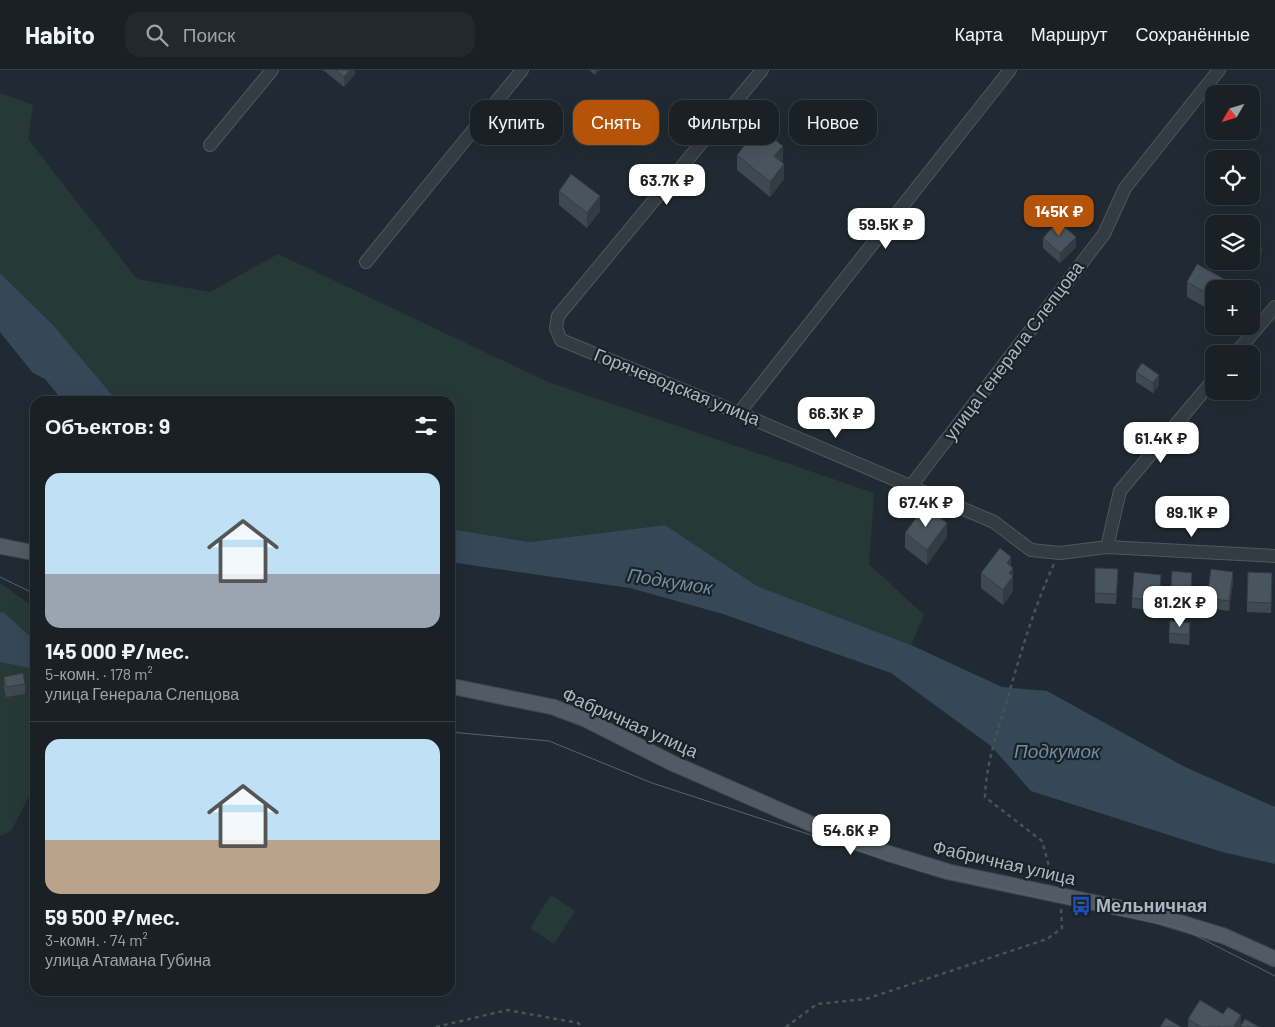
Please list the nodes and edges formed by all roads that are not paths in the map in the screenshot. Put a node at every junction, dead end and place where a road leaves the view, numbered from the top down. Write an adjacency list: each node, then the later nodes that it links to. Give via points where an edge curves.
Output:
1 (272, 70): 6 (street)
2 (522, 70): 7 (street)
3 (762, 70): 11 (street, Горячеводская улица, via 558,316 556,328 561,340)
4 (1010, 70): 11 (street)
5 (1219, 70): 12 (street, улица Генерала Слепцова, via 1124,188 1104,234)
6 (210, 145)
7 (366, 262)
8 (1275, 307): 9 (street)
9 (1243, 345)
10 (1205, 390): 14 (street, via 1120,491)
11 (739, 412): 12 (street, Горячеводская улица)
12 (911, 486): 14 (street, Горячеводская улица, via 994,522 1031,550 1060,552)
13 (0, 546): 15 (main road)
14 (1107, 548): 16 (street, Горячеводская улица)
15 (30, 552)
16 (1275, 556)
17 (455, 687): 18 (main road, Фабричная улица, via 553,707 585,719 672,763 841,837 887,853 949,872 1158,916 1224,936)
18 (1275, 959)

